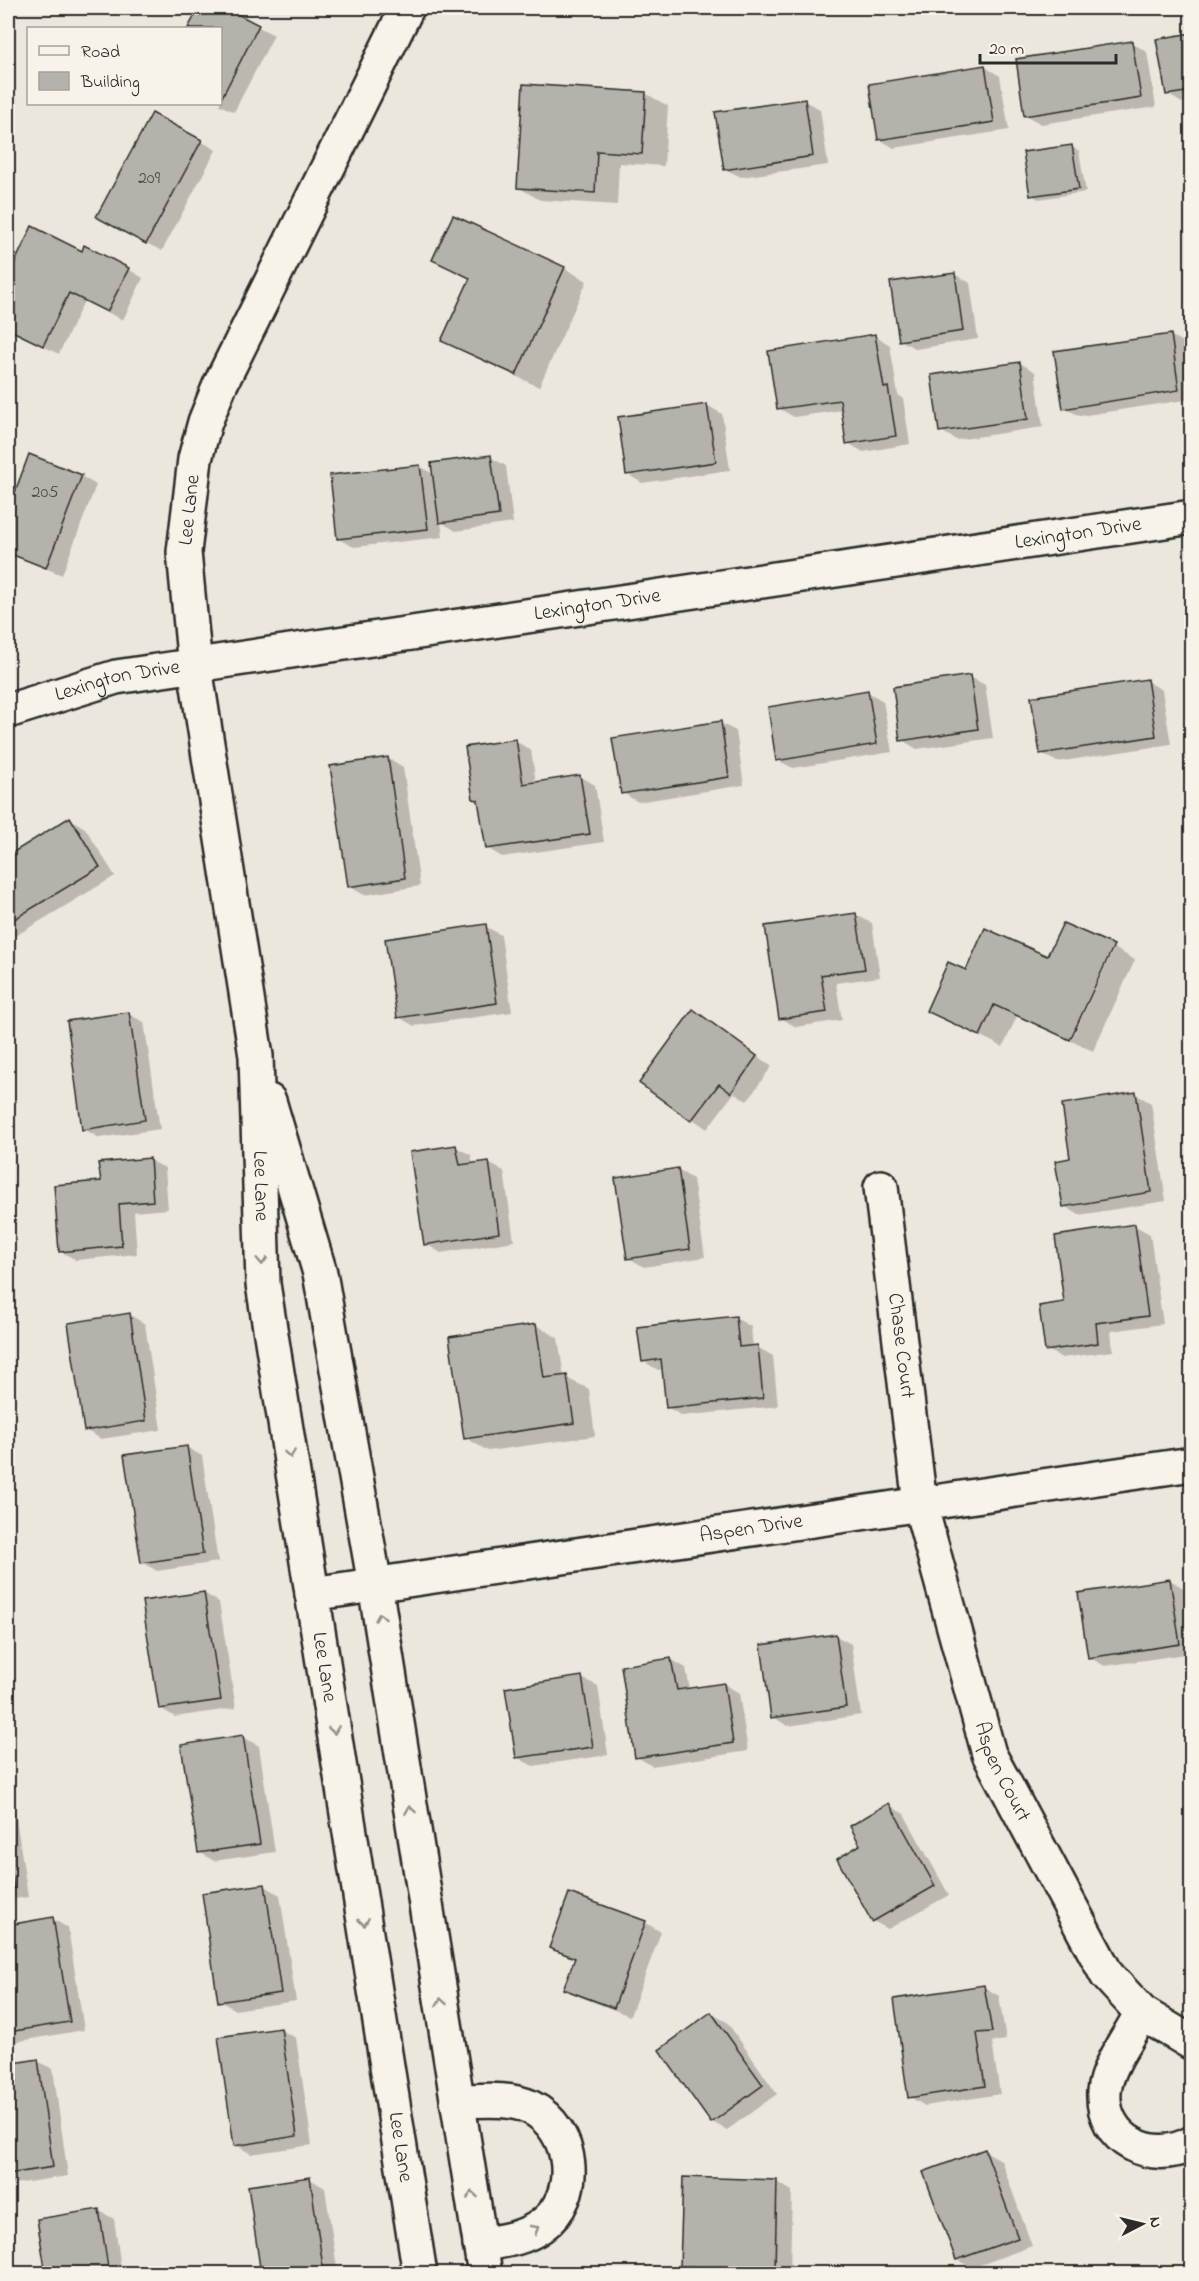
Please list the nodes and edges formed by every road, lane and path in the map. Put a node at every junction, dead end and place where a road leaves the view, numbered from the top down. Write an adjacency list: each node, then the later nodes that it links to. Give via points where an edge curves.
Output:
1 (407, 8): 3 (street, Lee Lane, via 219,385 205,422 195,459 184,552)
2 (1191, 517): 3 (street, Lexington Drive)
3 (195, 667): 4 (street, Lexington Drive, via 116,678); 5 (street, Lee Lane)
4 (8, 711)
5 (256, 1056): 9 (street, Lee Lane, via 320,1273); 10 (street, Lee Lane, one-way to 10, via 263,1284)
6 (881, 1187): 8 (street, Chase Court)
7 (1191, 1464): 8 (street, Aspen Drive)
8 (920, 1504): 9 (street, Aspen Drive); 11 (street, Aspen Court, via 989,1754 1107,1975)
9 (375, 1585): 10 (street, Aspen Drive); 13 (street, Lee Lane, one-way to 9)
10 (312, 1594): 16 (street, Lee Lane, one-way to 16)
11 (1143, 2013): 12 (street, Aspen Court); 14 (street, via 1108,2074 1104,2093 1107,2112 1128,2142 1145,2151 1164,2153)
12 (1191, 2043)
13 (457, 2101): 15 (street, Lee Lane, one-way to 13); 15 (street, Lee Lane, one-way to 13, via 542,2226 558,2209 567,2187 569,2164 562,2141 549,2121 530,2107 508,2101)
14 (1191, 2142)
15 (482, 2259)
16 (420, 2274)

